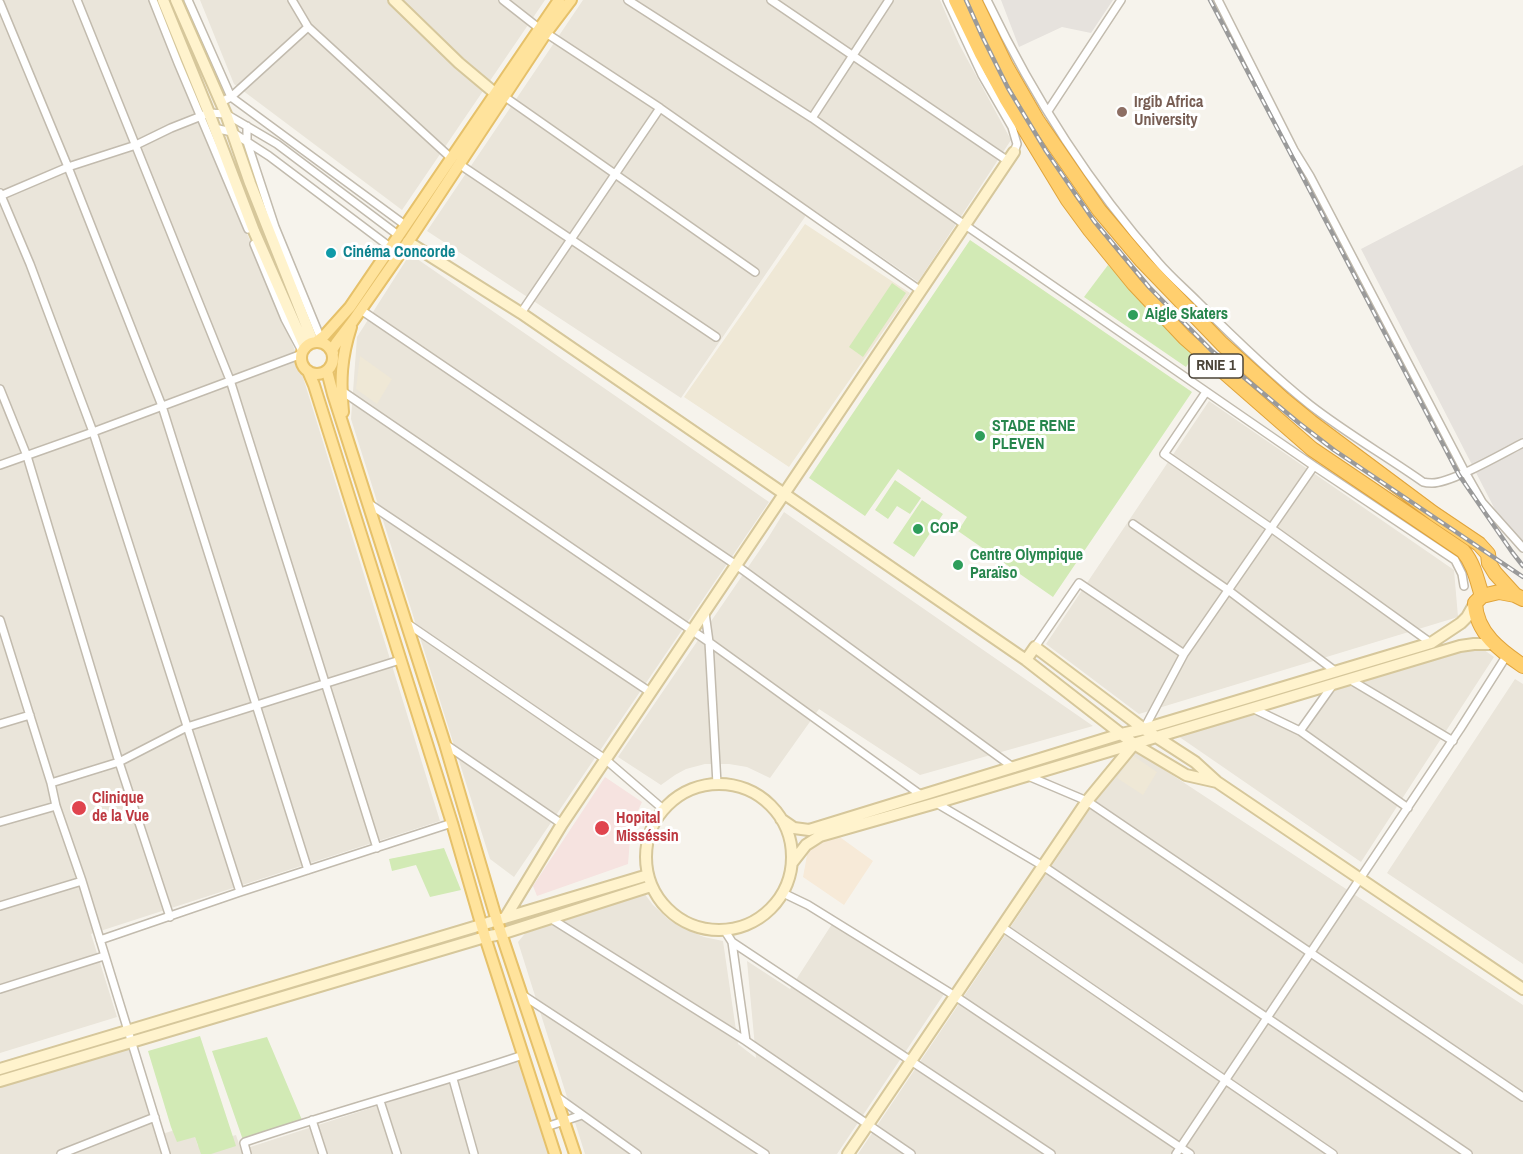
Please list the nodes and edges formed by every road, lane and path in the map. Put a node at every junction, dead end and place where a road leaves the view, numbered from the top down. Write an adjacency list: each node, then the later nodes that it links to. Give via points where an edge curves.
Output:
1 (77, 0): 35 (street)
2 (153, 0): 29 (street)
3 (162, 0): 29 (street)
4 (176, 0): 25 (street)
5 (189, 0): 25 (street)
6 (292, 0): 21 (street)
7 (394, 0): 24 (street, via 459,63)
8 (503, 0): 22 (street)
9 (559, 0): 22 (main road)
10 (571, 0): 22 (main road)
11 (628, 0): 30 (street)
12 (771, 0): 23 (street)
13 (889, 0): 23 (street)
14 (946, 0): 36 (street, via 1012,127 1017,144)
15 (956, 0): 79 (highway, RNIE 1, via 1006,98 1057,181 1134,284 1185,338 1312,449 1463,551 1474,568)
16 (974, 0): 78 (highway, RNIE 1, via 1037,120 1099,210 1142,261 1222,344 1284,400 1479,544 1488,554 1495,573)
17 (987, 0): 27 (street)
18 (1121, 0): 27 (street)
19 (1218, 0): 69 (street)
20 (0, 3): 39 (street)
21 (308, 27): 25 (street); 37 (street)
22 (543, 31): 24 (main road); 26 (street)
23 (853, 56): 30 (street); 38 (street)
24 (500, 96): 37 (main road); 40 (street)
25 (226, 99): 28 (street); 42 (street)
26 (660, 108): 40 (street); 49 (street)
27 (1048, 111): 69 (street, via 1160,265 1232,337 1310,405 1423,482 1442,482)
28 (226, 114): 29 (street); 31 (street); 33 (street)
29 (205, 115): 32 (street); 35 (street); 54 (street, via 285,319)
30 (812, 118): 43 (street)
31 (247, 126): 34 (street); 44 (street)
32 (214, 128): 33 (street); 54 (street, via 254,231)
33 (232, 132): 34 (street); 54 (street)
34 (247, 142): 47 (street); 54 (street)
35 (136, 145): 39 (street); 58 (street)
36 (1014, 152): 38 (street)
37 (455, 161): 42 (main road); 45 (street); 46 (main road)
38 (1008, 161): 43 (street)
39 (68, 167): 41 (street); 62 (street)
40 (615, 174): 45 (street); 48 (street)
41 (0, 194): 63 (street)
42 (405, 225): 44 (main road)
43 (964, 225): 49 (street); 61 (street)
44 (398, 235): 47 (main road)
45 (571, 239): 51 (street); 53 (street)
46 (408, 242): 50 (main road); 51 (street)
47 (390, 247): 54 (main road, via 350,307)
48 (755, 272)
49 (921, 291): 70 (street)
50 (361, 310): 52 (main road); 75 (street)
51 (521, 313): 70 (street)
52 (353, 321): 55 (main road, via 336,342); 60 (main road, via 343,357)
53 (716, 337)
54 (310, 346): 55 (main road, via 326,344); 56 (main road, via 302,363); 58 (street)
55 (333, 353): 57 (main road)
56 (308, 371): 57 (main road); 91 (main road)
57 (327, 371): 64 (main road)
58 (230, 380): 62 (street); 96 (street)
59 (0, 389): 66 (street)
60 (342, 391): 64 (main road); 83 (street)
61 (1206, 392): 68 (street); 73 (street, via 1164,454)
62 (162, 406): 63 (street); 99 (street)
63 (93, 432): 66 (street); 103 (street)
64 (348, 442): 71 (main road)
65 (1523, 443): 69 (street)
66 (27, 456): 67 (street); 112 (street)
67 (0, 465)
68 (1314, 466): 73 (street); 76 (street, via 1455,560)
69 (1465, 472): 74 (street, via 1482,502)
70 (784, 494): 75 (street); 92 (street)
71 (367, 502): 82 (main road); 98 (street)
72 (1133, 524): 77 (street)
73 (1271, 528): 77 (street); 85 (street)
74 (1523, 548)
75 (736, 565): 80 (street); 113 (street)
76 (1464, 586)
77 (1228, 590): 89 (street); 94 (street)
78 (1519, 597): 79 (highway, RNIE 1, via 1499,592)
79 (1479, 600): 85 (street, via 1461,623); 87 (highway, RNIE 1, via 1479,624)
80 (705, 611): 83 (street); 84 (street)
81 (0, 620): 86 (street)
82 (405, 622): 109 (main road); 111 (street)
83 (692, 631): 84 (street); 98 (street)
84 (709, 642): 117 (street); 118 (street)
85 (1431, 643): 94 (street)
86 (4, 644): 101 (street)
87 (1495, 644): 90 (highway, RNIE 1); 95 (street, via 1461,646)
88 (1035, 647): 89 (street, via 1079,583); 92 (street); 104 (street)
89 (1184, 654): 104 (street)
90 (1507, 655): 93 (highway, RNIE 1); 108 (street)
91 (400, 660): 96 (street); 126 (main road)
92 (1026, 660): 106 (street)
93 (1523, 666)
94 (1335, 671): 104 (street)
95 (1349, 679): 97 (street); 108 (street)
96 (325, 684): 99 (street); 128 (street)
97 (1334, 684): 100 (street); 105 (street)
98 (650, 692): 111 (street)
99 (256, 705): 103 (street); 131 (street)
100 (1252, 708): 105 (street); 107 (street)
101 (30, 715): 102 (street); 116 (street)
102 (0, 724)
103 (187, 727): 112 (street); 135 (street)
104 (1144, 729): 106 (street); 107 (street)
105 (1300, 730): 122 (street)
106 (1121, 734): 110 (street); 113 (street)
107 (1156, 737): 110 (street); 115 (street, via 1195,762)
108 (1453, 741): 122 (street)
109 (445, 744): 127 (street); 140 (main road)
110 (1134, 744): 114 (street); 115 (street, via 1186,775); 119 (street)
111 (605, 759): 123 (street); 127 (street)
112 (119, 762): 116 (street); 138 (street)
113 (1014, 768): 118 (street)
114 (1027, 775): 119 (street); 120 (street)
115 (1217, 782): 133 (street)
116 (51, 783): 121 (street)
117 (717, 784): 123 (street, via 687,791); 124 (street, via 752,792)
118 (921, 795): 124 (street, via 809,830 794,828)
119 (1087, 801): 130 (street); 148 (street)
120 (936, 803): 129 (street, via 820,836 806,845); 130 (street)
121 (56, 806): 125 (street); 134 (street)
122 (1408, 808): 133 (street)
123 (663, 809): 132 (street, via 647,841 645,855)
124 (781, 819): 129 (street, via 790,842)
125 (0, 822)
126 (452, 823): 128 (street); 141 (main road)
127 (562, 824): 140 (street)
128 (377, 848): 131 (street)
129 (792, 863): 136 (street)
130 (1043, 866): 142 (street); 154 (street)
131 (308, 870): 135 (street)
132 (650, 880): 139 (street); 140 (street); 143 (street, via 664,906 682,921 703,929)
133 (1360, 880): 148 (street); 151 (street)
134 (82, 881): 137 (street); 146 (street)
135 (240, 892): 138 (street)
136 (783, 893): 143 (street, via 759,919); 153 (street)
137 (0, 906)
138 (170, 917): 146 (street)
139 (550, 918): 144 (street); 156 (street)
140 (501, 920): 141 (street); 144 (main road)
141 (481, 925): 145 (main road); 155 (street)
142 (1002, 927): 153 (street); 162 (street)
143 (725, 931): 147 (street)
144 (501, 934): 145 (street); 152 (main road)
145 (484, 937): 157 (street); 158 (main road)
146 (100, 940): 149 (street)
147 (732, 942): 156 (street); 159 (street)
148 (1311, 953): 154 (street); 165 (street)
149 (104, 956): 150 (street); 155 (street)
150 (0, 989)
151 (1523, 989)
152 (520, 993): 164 (main road); 183 (street)
153 (955, 996): 159 (street); 173 (street)
154 (1267, 1018): 162 (street); 189 (street)
155 (128, 1030): 157 (street); 160 (street)
156 (746, 1041): 171 (street)
157 (132, 1042): 163 (street); 168 (street)
158 (523, 1055): 161 (street); 172 (main road)
159 (911, 1060): 171 (street); 186 (street)
160 (0, 1069)
161 (453, 1079): 166 (street); 179 (street)
162 (1226, 1080): 173 (street); 188 (street)
163 (0, 1081)
164 (556, 1096): 167 (street); 170 (main road)
165 (1523, 1097)
166 (380, 1101): 169 (street); 178 (street)
167 (582, 1115): 170 (street); 182 (street)
168 (155, 1117): 174 (street); 175 (street)
169 (312, 1120): 176 (street, via 244,1143); 177 (street)
170 (564, 1121): 172 (street); 181 (main road)
171 (868, 1125): 184 (street); 185 (street)
172 (546, 1127): 180 (main road)
173 (1178, 1151): 187 (street)
174 (61, 1154)
175 (166, 1154)
176 (248, 1154)
177 (323, 1154)
178 (397, 1154)
179 (474, 1154)
180 (555, 1154)
181 (574, 1154)
182 (637, 1154)
183 (765, 1154)
184 (848, 1154)
185 (911, 1154)
186 (1052, 1154)
187 (1190, 1154)
188 (1333, 1154)
189 (1468, 1154)

